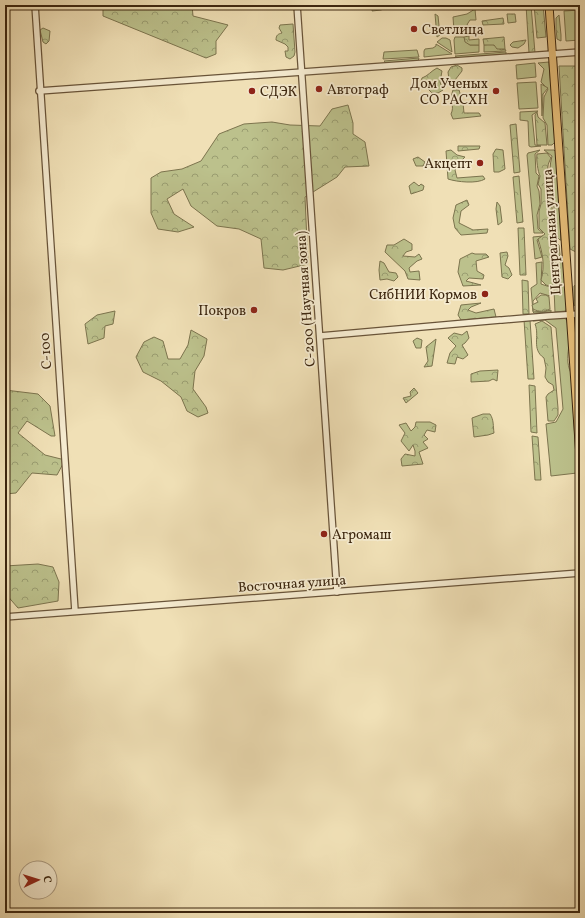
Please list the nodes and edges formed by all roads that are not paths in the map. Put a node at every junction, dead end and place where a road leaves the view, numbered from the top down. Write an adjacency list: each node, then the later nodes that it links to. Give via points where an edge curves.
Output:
1 (35, 5): 7 (street, С-100)
2 (297, 5): 6 (street, С-200 (Научная зона))
3 (549, 5): 5 (main road, Центральная улица)
4 (580, 52): 5 (street)
5 (552, 54): 6 (street); 9 (main road, Центральная улица)
6 (301, 72): 7 (street); 10 (street, С-200 (Научная зона))
7 (40, 90): 14 (street, С-100)
8 (580, 314): 9 (street)
9 (570, 315): 10 (street); 11 (main road, Центральная улица)
10 (320, 336): 13 (street, С-200 (Научная зона))
11 (580, 457)
12 (580, 573): 13 (street, Восточная улица)
13 (337, 592): 14 (street, Восточная улица)
14 (75, 611): 15 (street, Восточная улица)
15 (5, 617)

